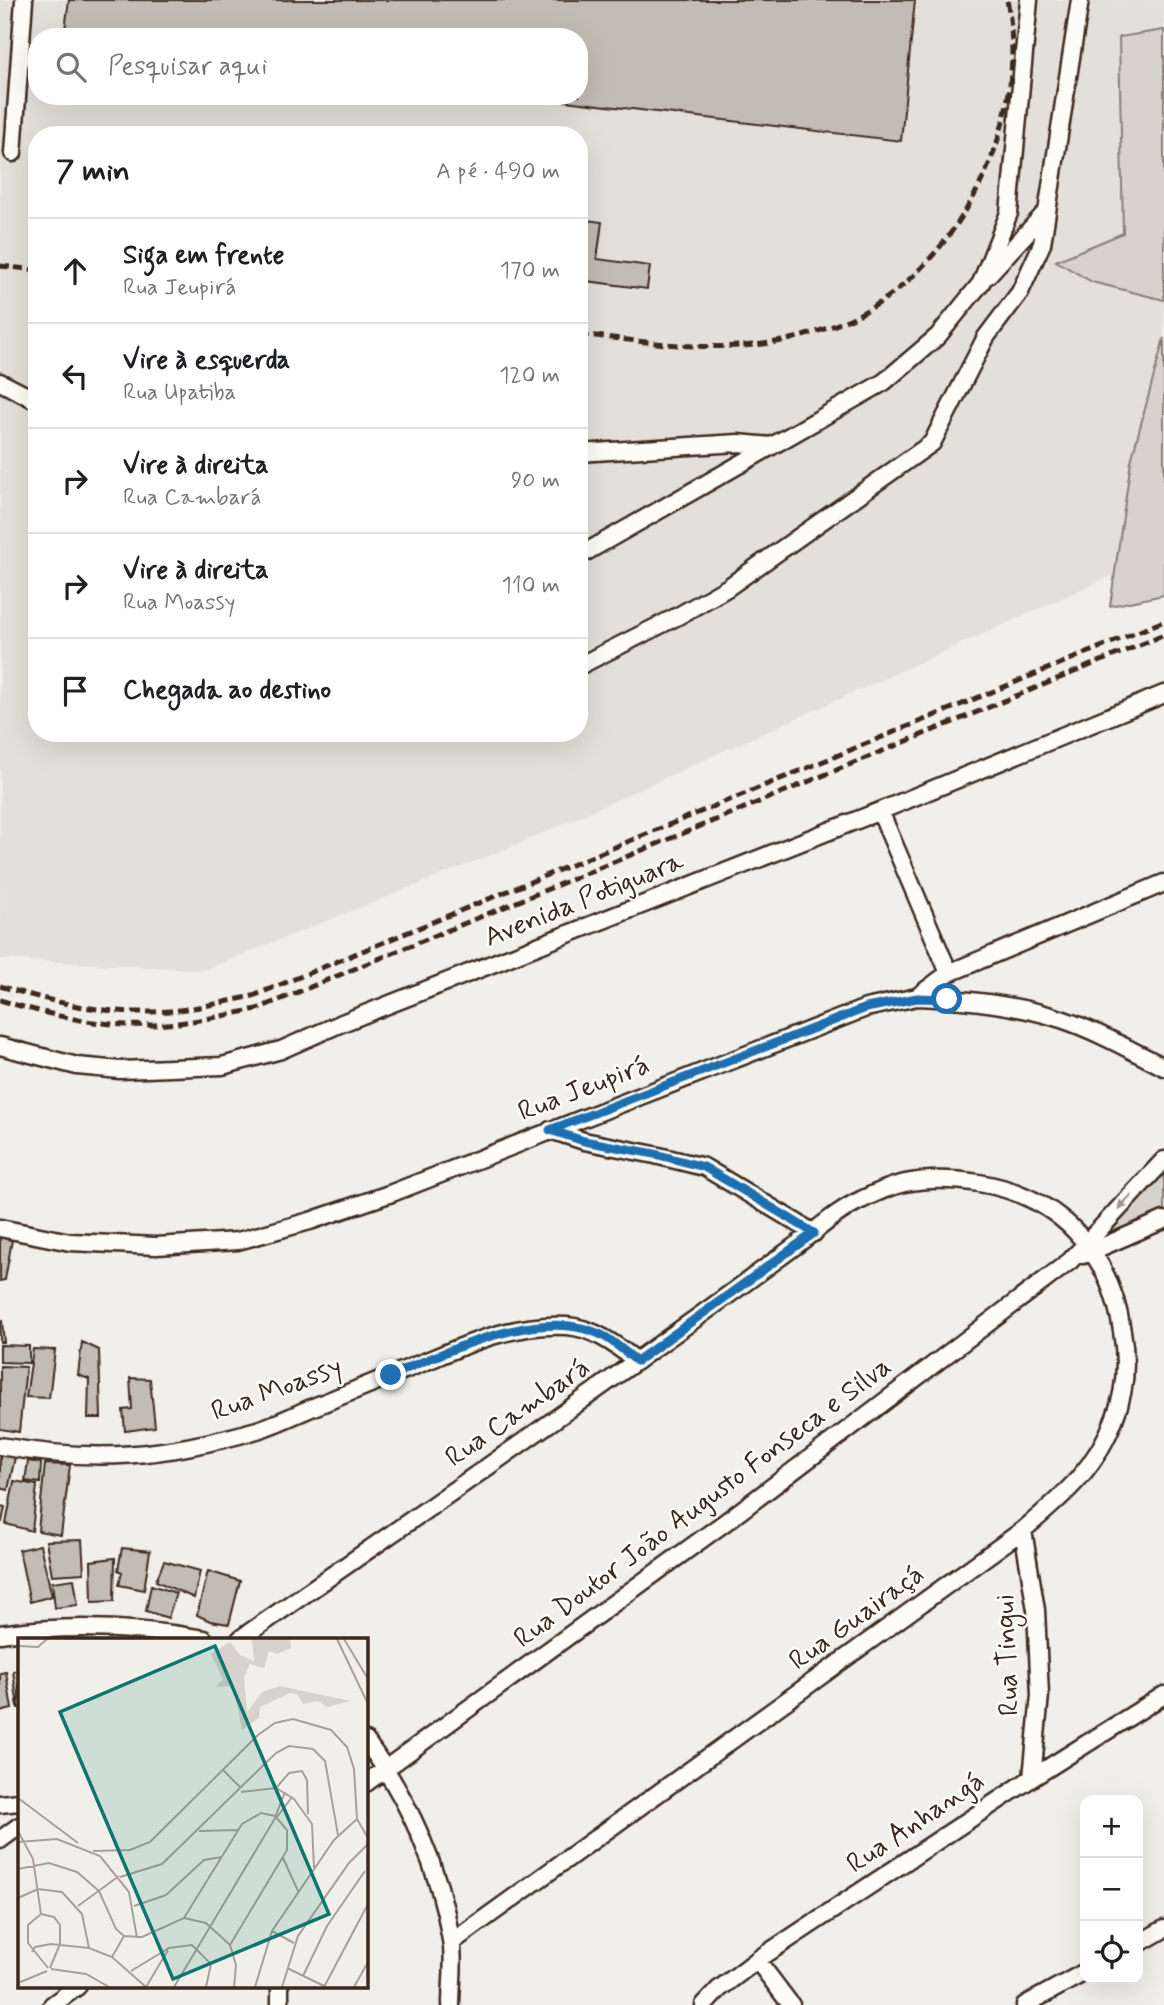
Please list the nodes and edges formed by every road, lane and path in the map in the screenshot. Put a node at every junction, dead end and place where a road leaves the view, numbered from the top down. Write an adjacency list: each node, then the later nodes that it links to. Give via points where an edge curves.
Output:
1 (24, 0): 4 (street)
2 (1029, 0): 6 (street, via 1009,213)
3 (1080, 0): 5 (street)
4 (13, 153)
5 (1046, 212): 6 (street); 12 (street, via 1042,244 1020,292 986,337 932,443 727,588)
6 (981, 284): 9 (street, via 938,336 884,382)
7 (0, 382): 8 (street)
8 (28, 396)
9 (772, 446): 10 (street, via 738,443); 11 (street)
10 (588, 452)
11 (588, 551)
12 (588, 661)
13 (1164, 694): 14 (street, Avenida Potiguara)
14 (880, 811): 16 (street); 18 (street, Avenida Potiguara, via 246,1060 222,1066 120,1070)
15 (1164, 883): 16 (street, Rua Jeupirá)
16 (948, 973): 17 (street, Rua Jeupirá)
17 (917, 998): 19 (street, via 1027,1009 1102,1035); 20 (street, Rua Jeupirá, via 866,1008)
18 (3, 1049)
19 (1164, 1067)
20 (550, 1130): 23 (street, Rua Jeupirá, via 392,1192 238,1241 156,1246 70,1242); 24 (street, via 704,1167)
21 (1164, 1160): 25 (street, Rua Doutor João Augusto Fonseca e Silva, one-way to 25)
22 (1164, 1220): 25 (street, Rua Doutor João Augusto Fonseca e Silva)
23 (0, 1228)
24 (814, 1233): 25 (street, Rua Cambará, via 858,1201 892,1187 950,1179 1025,1196 1055,1215); 26 (street, Rua Cambará)
25 (1089, 1247): 28 (street, Rua Guairaçá, via 1111,1287 1120,1318 1125,1366 1120,1402 1109,1432 1082,1476); 34 (street, Rua Doutor João Augusto Fonseca e Silva, via 720,1526)
26 (637, 1361): 27 (street, Rua Moassy, via 605,1337 569,1326 518,1328 260,1429 180,1450 97,1457); 31 (street, Rua Cambará)
27 (0, 1446)
28 (1023, 1531): 35 (street, Rua Tingui, via 1036,1610 1040,1695); 43 (street, Rua Guairaçá)
29 (0, 1634): 30 (street, via 85,1626)
30 (198, 1638)
31 (241, 1638)
32 (1164, 1695): 35 (street, Rua Anhangá)
33 (368, 1744): 34 (street)
34 (386, 1769): 36 (street, Rua Doutor João Augusto Fonseca e Silva); 43 (street, via 435,1871)
35 (1032, 1778): 44 (street, Rua Anhangá)
36 (368, 1782)
37 (18, 1802): 38 (street)
38 (0, 1804)
39 (18, 1827): 40 (street)
40 (0, 1840)
41 (1164, 1929): 42 (street)
42 (1143, 1941)
43 (452, 1942): 48 (street)
44 (757, 1960): 49 (street, Rua Anhangá); 50 (street)
45 (1080, 1975): 51 (street)
46 (75, 1988): 47 (street)
47 (52, 2005)
48 (451, 2005)
49 (704, 2005)
50 (791, 2005)
51 (1026, 2005)

